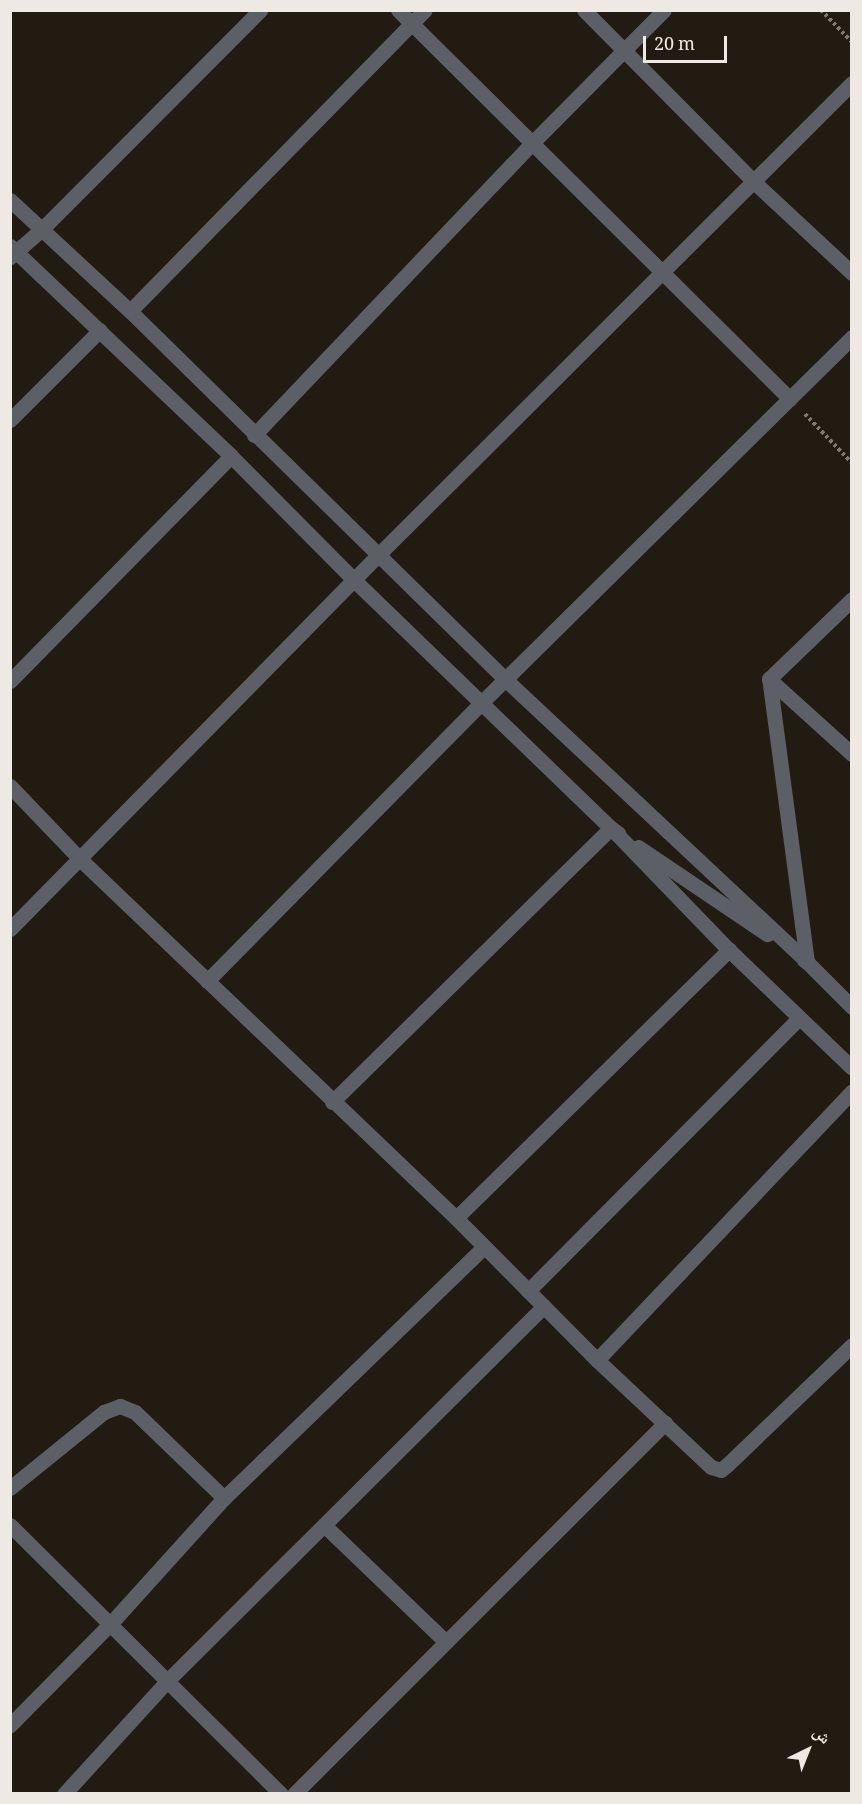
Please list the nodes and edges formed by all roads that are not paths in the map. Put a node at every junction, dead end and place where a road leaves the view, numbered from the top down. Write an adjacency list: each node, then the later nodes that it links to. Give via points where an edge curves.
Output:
1 (260, 10): 12 (street)
2 (398, 10): 6 (street)
3 (425, 10): 6 (street)
4 (584, 10): 7 (street)
5 (664, 10): 7 (street)
6 (412, 23): 9 (street); 16 (street)
7 (624, 50): 9 (street); 10 (street)
8 (852, 83): 10 (street)
9 (532, 143): 14 (street); 21 (street)
10 (754, 182): 14 (street); 15 (street)
11 (10, 200): 12 (street)
12 (42, 229): 13 (street); 16 (street)
13 (12, 251): 17 (street)
14 (663, 271): 19 (street); 23 (street)
15 (852, 273)
16 (130, 311): 21 (street)
17 (100, 330): 20 (street); 22 (street)
18 (852, 337): 19 (street)
19 (789, 399): 27 (street)
20 (10, 420)
21 (254, 435): 23 (street)
22 (231, 456): 24 (street); 28 (street)
23 (378, 555): 24 (street); 27 (street)
24 (355, 581): 29 (street); 33 (street)
25 (852, 599): 26 (street)
26 (769, 679): 30 (street); 36 (street)
27 (506, 680): 29 (street); 36 (street)
28 (10, 681)
29 (482, 702): 32 (street); 37 (street)
30 (852, 754)
31 (10, 786): 33 (street)
32 (611, 828): 35 (street); 36 (street); 42 (street)
33 (81, 860): 34 (street); 37 (street)
34 (10, 929)
35 (729, 950): 39 (street); 43 (street)
36 (807, 962): 38 (street)
37 (207, 981): 42 (street)
38 (852, 1007)
39 (799, 1018): 40 (street); 45 (street)
40 (852, 1068)
41 (852, 1090): 48 (street)
42 (332, 1102): 43 (street)
43 (456, 1218): 44 (street)
44 (484, 1247): 45 (street); 51 (street)
45 (528, 1292): 46 (street)
46 (544, 1306): 48 (street); 52 (street)
47 (852, 1345): 49 (street, via 721,1470 711,1467)
48 (597, 1360): 49 (street)
49 (665, 1423): 55 (street)
50 (10, 1488): 51 (street, via 104,1412 120,1406 135,1412)
51 (224, 1498): 54 (street)
52 (324, 1525): 55 (street); 56 (street)
53 (10, 1526): 54 (street)
54 (111, 1623): 56 (street); 57 (street)
55 (446, 1642): 60 (street)
56 (168, 1680): 58 (street); 59 (street)
57 (10, 1725)
58 (64, 1794)
59 (282, 1794)
60 (294, 1794)

